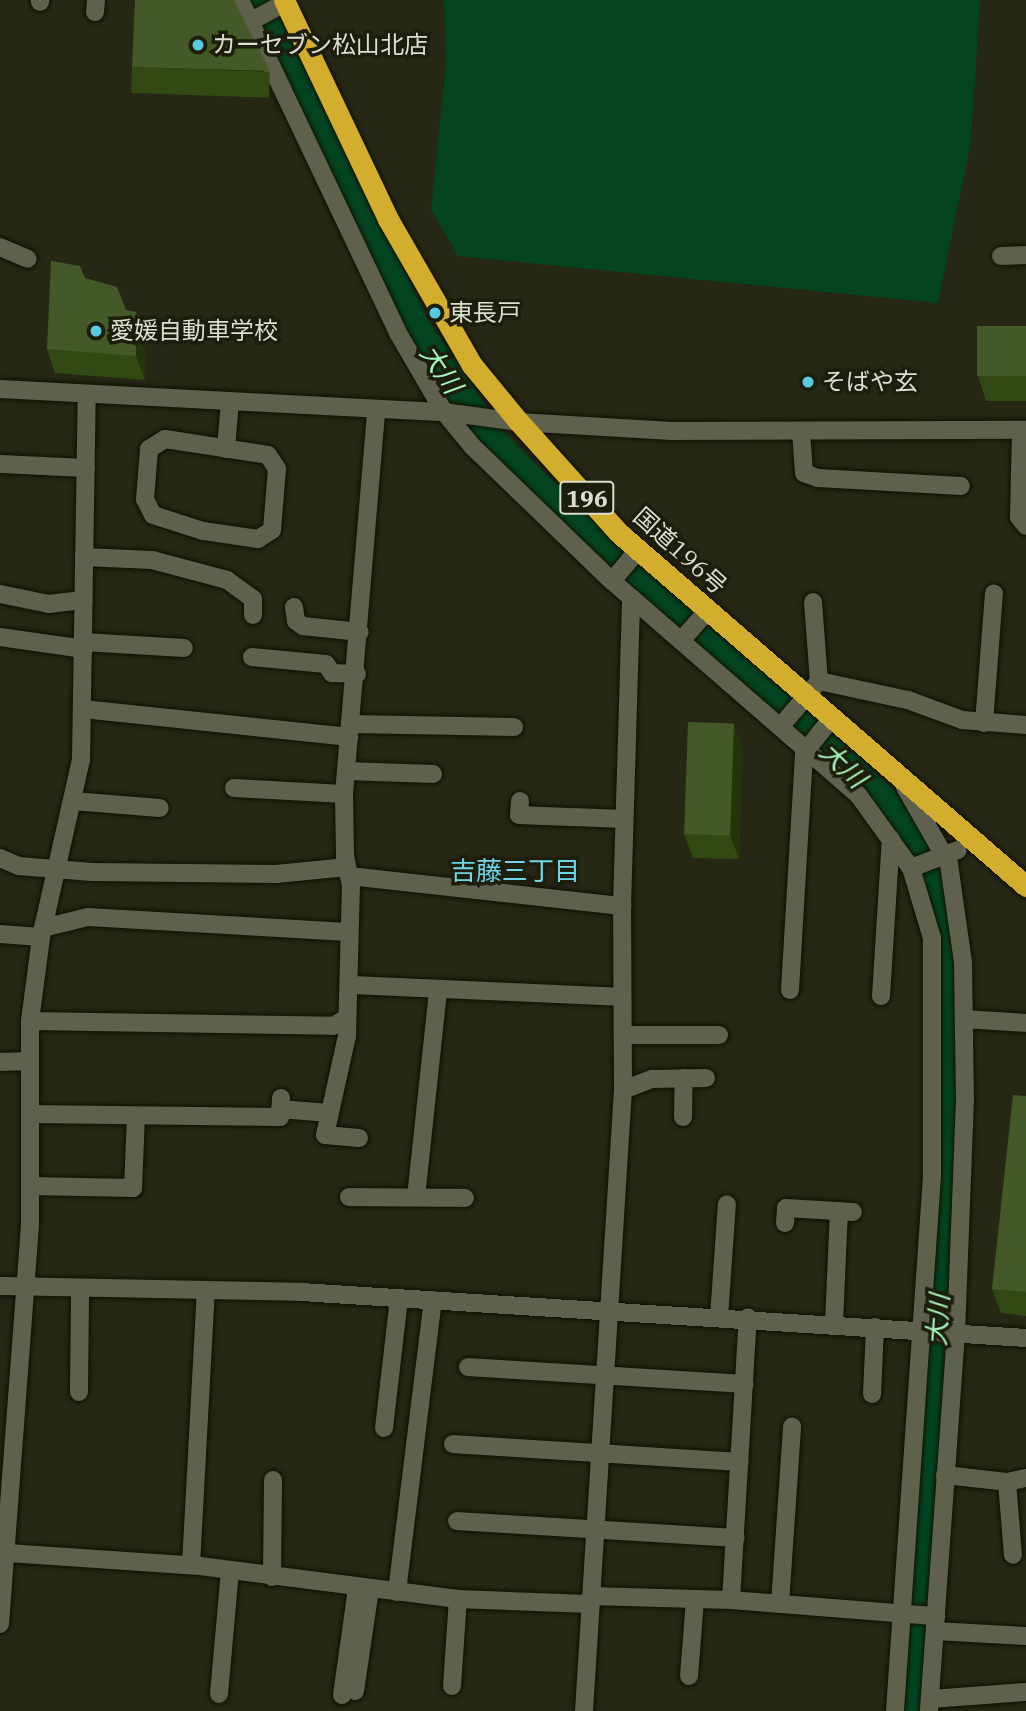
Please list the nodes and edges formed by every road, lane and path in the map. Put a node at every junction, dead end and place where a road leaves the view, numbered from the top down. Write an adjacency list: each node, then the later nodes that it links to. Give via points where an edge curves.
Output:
1 (240, 0): 3 (street)
2 (281, 4): 3 (street); 13 (highway, 国道196号 / 196, via 388,219 472,365)
3 (252, 20): 12 (street, via 398,333)
4 (0, 247): 7 (street)
5 (1026, 255): 6 (street)
6 (1001, 256)
7 (28, 259)
8 (0, 388): 9 (street)
9 (87, 395): 10 (street); 18 (street)
10 (230, 401): 11 (street); 16 (street)
11 (376, 411): 12 (street); 32 (street)
12 (444, 412): 13 (street); 23 (street, via 473,447)
13 (519, 422): 15 (street, via 672,431); 21 (highway, 国道196号 / 196)
14 (1023, 430): 15 (street); 20 (street, via 1019,516)
15 (801, 431): 19 (street, via 804,473 818,478)
16 (226, 449): 16 (street, via 156,441 149,449 146,507 153,515 203,531 266,537 272,530 274,460 268,455)
17 (0, 464): 18 (street)
18 (86, 468): 22 (street)
19 (961, 486)
20 (1026, 526)
21 (633, 556): 23 (street); 31 (highway, 国道196号 / 196)
22 (83, 557): 27 (street); 30 (street, via 152,560 227,580 253,599)
23 (613, 579): 26 (street)
24 (994, 593): 41 (street)
25 (0, 594): 27 (street, via 50,604)
26 (631, 597): 34 (street); 56 (street)
27 (84, 600): 35 (street)
28 (813, 602): 39 (street)
29 (295, 607): 32 (street, via 296,621 303,626)
30 (253, 615)
31 (702, 617): 34 (street); 39 (highway, 国道196号 / 196)
32 (360, 632): 38 (street)
33 (0, 637): 35 (street)
34 (683, 639): 42 (street)
35 (84, 645): 36 (street); 40 (street)
36 (184, 648)
37 (252, 657): 38 (street, via 326,664 332,673)
38 (357, 674): 46 (street)
39 (807, 695): 41 (street, via 908,700); 42 (street); 44 (highway, 国道196号 / 196)
40 (83, 709): 46 (street); 53 (street)
41 (984, 723): 43 (street)
42 (782, 724): 47 (street)
43 (1026, 724)
44 (827, 725): 47 (street); 50 (highway, 国道196号 / 196)
45 (514, 727): 46 (street)
46 (351, 730): 48 (street)
47 (808, 747): 57 (street, via 859,796); 70 (street)
48 (347, 771): 49 (street); 52 (street)
49 (433, 774)
50 (901, 780): 58 (highway, 国道196号 / 196); 58 (street)
51 (234, 788): 52 (street)
52 (344, 794): 62 (street)
53 (74, 801): 55 (street); 61 (street)
54 (520, 801): 56 (street, via 519,815)
55 (160, 808)
56 (624, 819): 64 (street)
57 (891, 838): 60 (street); 71 (street)
58 (952, 855): 60 (street); 63 (highway, 国道196号 / 196); 74 (street)
59 (0, 858): 61 (street, via 19,866)
60 (911, 868): 106 (street, via 932,938 932,1176)
61 (58, 870): 62 (street); 65 (street)
62 (348, 871): 64 (street); 66 (street)
63 (1026, 886)
64 (622, 906): 72 (street)
65 (42, 932): 66 (street, via 88,917); 67 (street); 75 (street)
66 (348, 932): 68 (street)
67 (0, 934)
68 (350, 985): 69 (street); 73 (street)
69 (438, 989): 72 (street); 91 (street)
70 (790, 990)
71 (881, 996)
72 (621, 997): 77 (street)
73 (345, 1019): 75 (street, via 334,1026); 84 (street, via 346,1036)
74 (964, 1019): 76 (street); 107 (street)
75 (30, 1021): 79 (street)
76 (1026, 1023)
77 (623, 1035): 78 (street); 83 (street)
78 (719, 1035)
79 (30, 1061): 80 (street); 85 (street)
80 (0, 1062)
81 (684, 1078): 82 (street); 83 (street, via 636,1081); 87 (street)
82 (706, 1078)
83 (623, 1090): 101 (street)
84 (329, 1113): 86 (street, via 281,1103 280,1118); 88 (street, via 325,1135)
85 (30, 1114): 86 (street); 89 (street)
86 (135, 1116): 89 (street, via 132,1188)
87 (683, 1117)
88 (359, 1138)
89 (30, 1186): 96 (street)
90 (349, 1197): 91 (street)
91 (416, 1197): 92 (street)
92 (465, 1198)
93 (727, 1204): 102 (street)
94 (785, 1223): 104 (street, via 786,1208 846,1211)
95 (0, 1286): 96 (street)
96 (25, 1287): 97 (street); 115 (street)
97 (80, 1288): 98 (street); 112 (street)
98 (206, 1290): 99 (street); 129 (street)
99 (398, 1298): 100 (street); 116 (street)
100 (433, 1300): 101 (street); 133 (street)
101 (607, 1311): 102 (street); 110 (street)
102 (719, 1317): 103 (street)
103 (748, 1318): 104 (street); 111 (street)
104 (834, 1324): 105 (street)
105 (875, 1327): 106 (street); 113 (street)
106 (924, 1331): 107 (street); 139 (street)
107 (956, 1333): 108 (street); 120 (street)
108 (1026, 1338)
109 (468, 1367): 110 (street)
110 (603, 1374): 111 (street); 118 (street)
111 (744, 1384): 119 (street)
112 (79, 1392)
113 (872, 1394)
114 (792, 1426): 138 (street, via 794,1527)
115 (8, 1428): 128 (street)
116 (384, 1429)
117 (453, 1444): 118 (street)
118 (599, 1453): 119 (street); 125 (street)
119 (739, 1462): 126 (street)
120 (945, 1475): 123 (street); 140 (street)
121 (1026, 1478): 123 (street)
122 (273, 1480): 131 (street)
123 (1007, 1482): 127 (street)
124 (457, 1521): 125 (street)
125 (594, 1529): 126 (street); 136 (street)
126 (734, 1538): 137 (street)
127 (1013, 1555)
128 (5, 1561): 129 (street); 141 (street)
129 (191, 1565): 130 (street)
130 (230, 1570): 131 (street); 147 (street)
131 (272, 1577): 132 (street)
132 (364, 1589): 133 (street); 146 (street)
133 (397, 1592): 134 (street)
134 (458, 1599): 136 (street); 144 (street)
135 (695, 1599): 136 (street); 137 (street); 143 (street)
136 (590, 1600): 149 (street)
137 (731, 1600): 138 (street)
138 (780, 1604): 139 (street)
139 (906, 1614): 140 (street); 150 (street)
140 (933, 1621): 142 (street); 148 (street)
141 (0, 1624)
142 (1026, 1636)
143 (689, 1676)
144 (453, 1686)
145 (1026, 1692): 148 (street)
146 (349, 1693)
147 (219, 1694)
148 (929, 1705)
149 (584, 1711)
150 (895, 1711)

